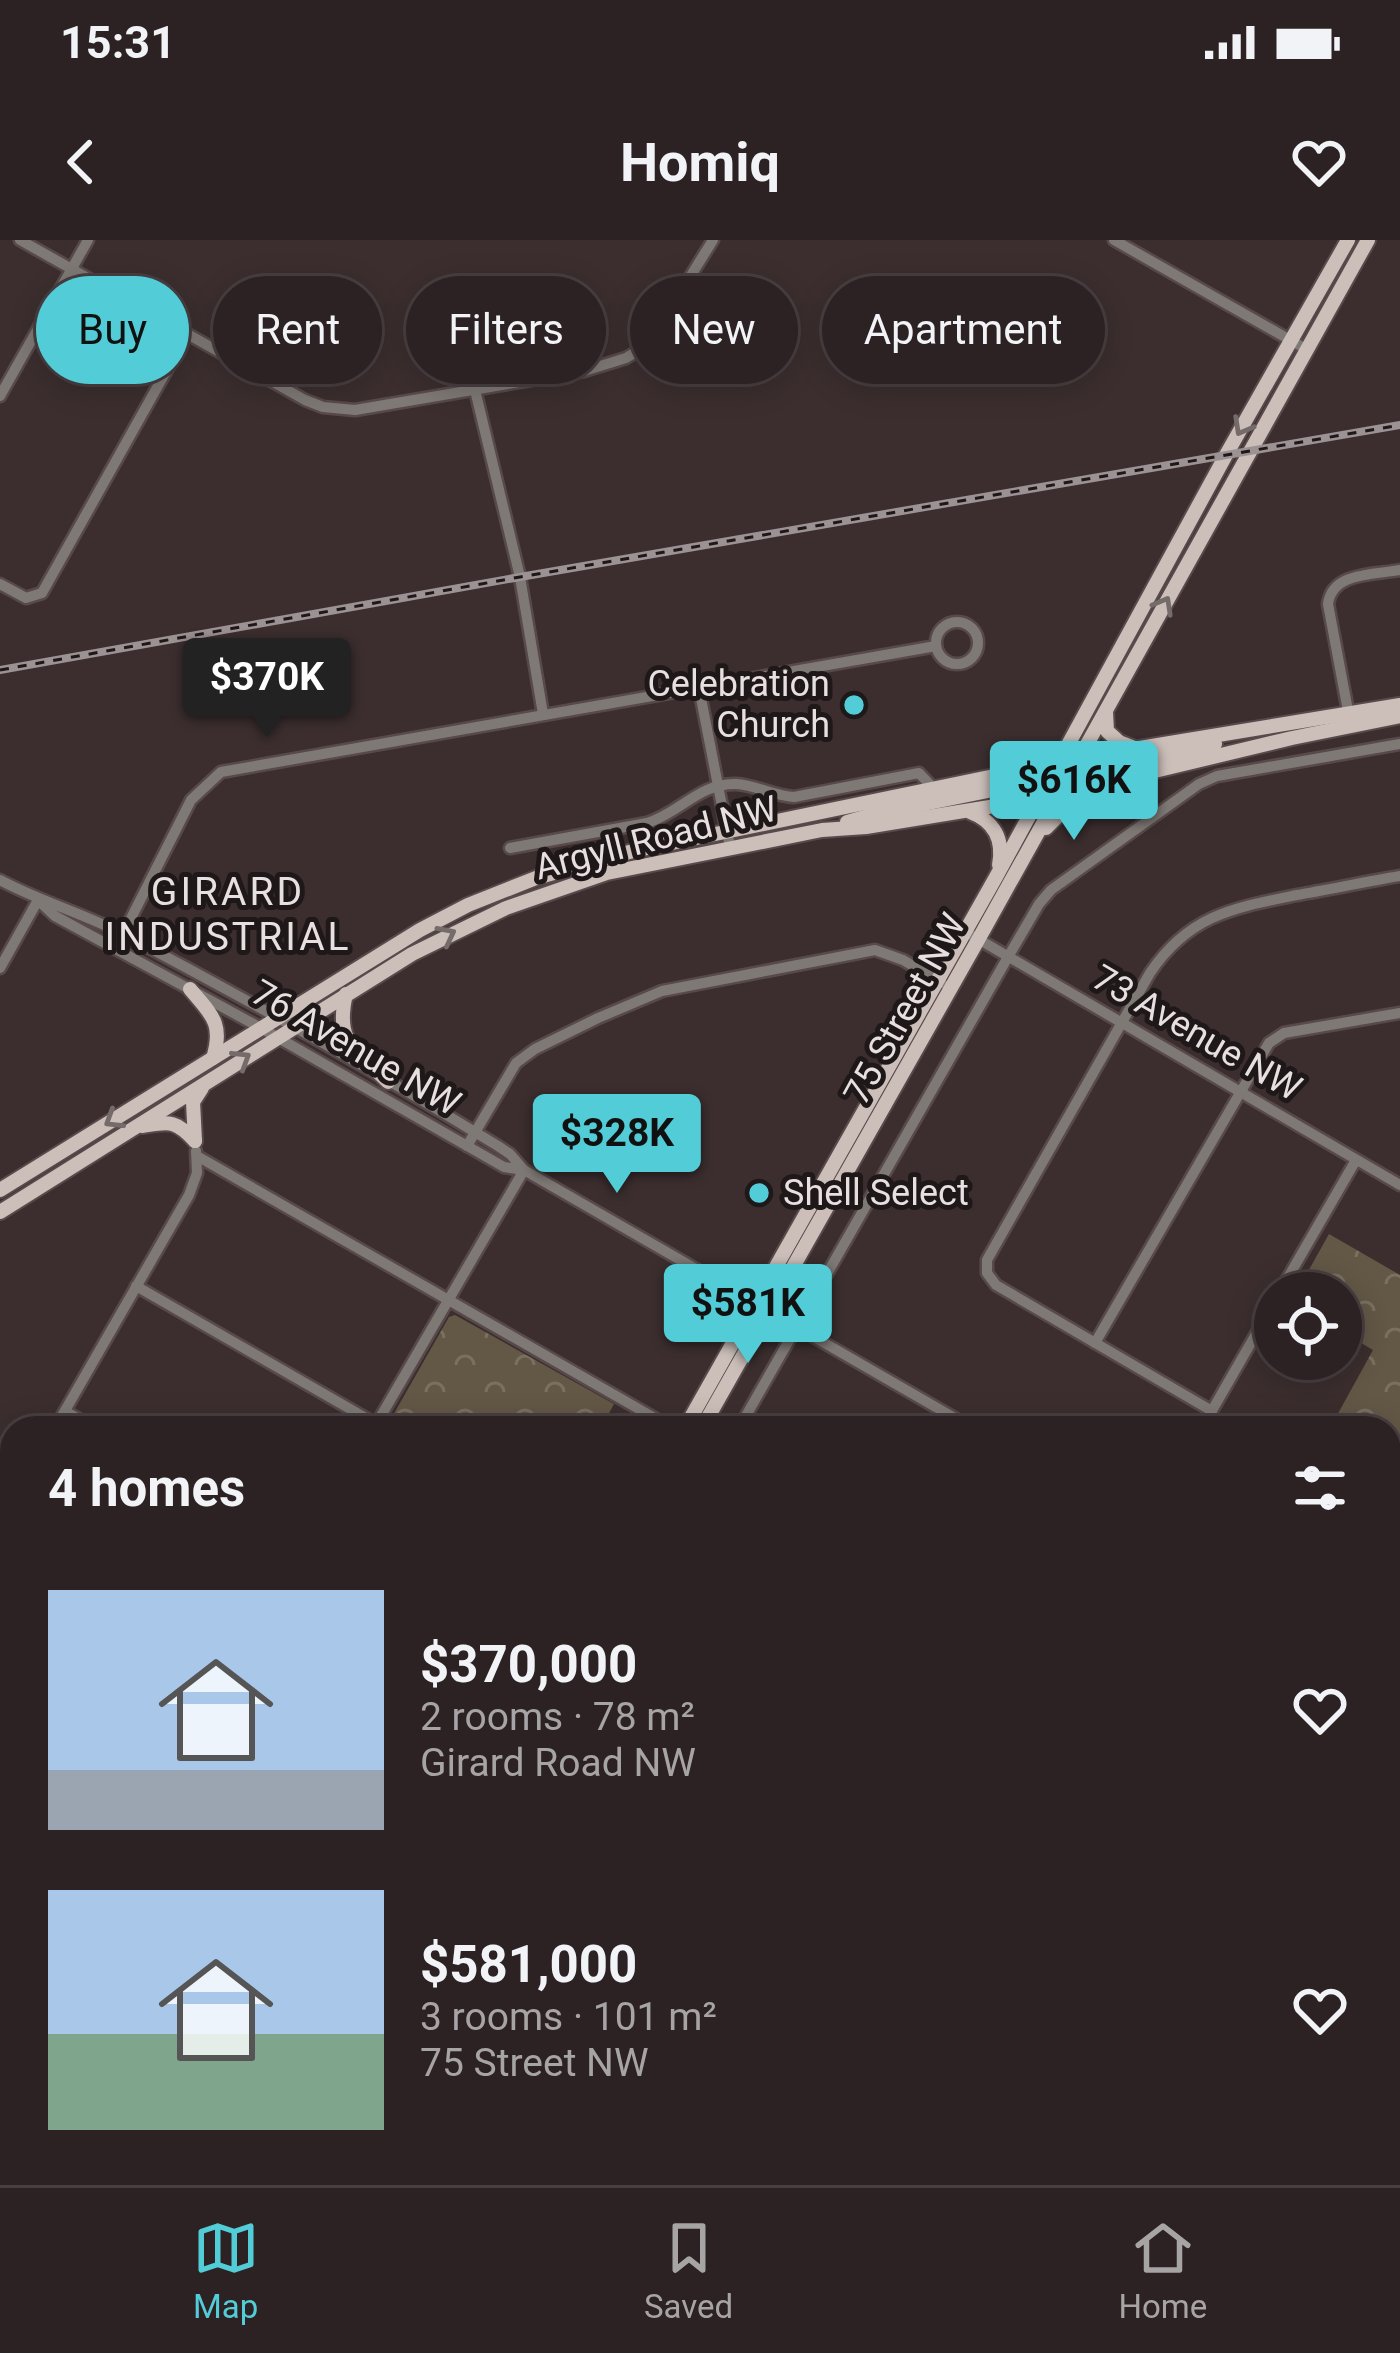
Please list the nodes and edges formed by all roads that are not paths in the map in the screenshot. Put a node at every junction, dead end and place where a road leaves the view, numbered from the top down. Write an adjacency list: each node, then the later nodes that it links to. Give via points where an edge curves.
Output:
1 (20, 240): 8 (street)
2 (88, 240): 8 (street)
3 (713, 240): 14 (street, via 642,348 609,365)
4 (1114, 240): 7 (street)
5 (1348, 240): 11 (main road, 75 Street NW)
6 (1368, 240): 12 (main road, 75 Street NW)
7 (1131, 246): 11 (street)
8 (71, 269): 9 (street); 15 (street)
9 (83, 276)
10 (189, 335): 14 (street, via 334,409)
11 (1291, 340): 12 (street); 29 (main road, 75 Street NW, one-way to 29)
12 (1306, 349): 21 (main road, 75 Street NW, one-way to 12)
13 (159, 384): 17 (street, via 45,589 26,598)
14 (475, 390): 22 (street)
15 (0, 396)
16 (1400, 570): 24 (street, via 1338,581 1329,592)
17 (0, 584)
18 (936, 646): 18 (street, via 957,664 976,654 978,641 973,628 954,622 938,633); 19 (street)
19 (699, 688): 22 (street); 31 (street)
20 (1400, 705): 24 (main road, Argyll Road NW)
21 (1107, 707): 27 (main road, via 1107,731); 28 (main road, 75 Street NW)
22 (543, 714): 45 (street, via 221,772 191,800)
23 (1400, 716): 24 (main road, Argyll Road NW)
24 (1350, 720): 25 (main road, Argyll Road NW); 30 (main road, Argyll Road NW)
25 (1269, 728): 27 (main road, Argyll Road NW); 33 (main road)
26 (1400, 744): 48 (street, 75 Street NW, via 1199,784 1051,890)
27 (1137, 748): 28 (main road, Argyll Road NW)
28 (1078, 759): 29 (main road, Argyll Road NW); 33 (main road, 75 Street NW)
29 (1053, 770): 32 (main road, Argyll Road NW); 34 (main road, 75 Street NW); 36 (main road)
30 (1104, 784): 33 (main road, Argyll Road NW); 38 (main road)
31 (718, 787): 32 (street, Argyll Road NW, via 794,797 919,773); 37 (street); 39 (street, Argyll Road NW, via 656,821)
32 (934, 789): 37 (main road, Argyll Road NW)
33 (1062, 789): 34 (main road, Argyll Road NW); 38 (main road, 75 Street NW)
34 (1038, 799): 35 (main road, Argyll Road NW); 41 (main road, 75 Street NW)
35 (965, 811): 36 (main road, Argyll Road NW); 41 (main road, via 995,830)
36 (822, 830): 37 (main road, Argyll Road NW)
37 (728, 839): 53 (main road, Argyll Road NW, one-way to 37, via 446,935 542,894); 55 (main road, Argyll Road NW, via 602,858 490,896)
38 (1034, 840): 46 (main road, 75 Street NW)
39 (510, 848)
40 (1400, 875): 56 (street, via 1216,914 1165,953)
41 (996, 877): 44 (main road, 75 Street NW)
42 (0, 880): 43 (street, 76 Avenue NW)
43 (38, 900): 45 (street, 76 Avenue NW); 47 (street, 76 Avenue NW); 49 (street)
44 (964, 931): 46 (street, 73 Avenue NW); 50 (main road, 75 Street NW)
45 (123, 934): 47 (street); 55 (street, 76 Avenue NW)
46 (978, 940): 48 (street, 73 Avenue NW); 51 (main road, 75 Street NW)
47 (114, 948): 52 (street, 76 Avenue NW)
48 (1008, 957): 56 (street, 73 Avenue NW); 77 (street, 75 Street NW)
49 (0, 968)
50 (936, 980): 51 (street); 65 (street, via 874,950 662,991 525,1056); 76 (main road, 75 Street NW)
51 (950, 988): 76 (main road, 75 Street NW)
52 (190, 989): 58 (street, 76 Avenue NW); 60 (main road, via 215,1020)
53 (346, 994): 57 (main road, Argyll Road NW); 62 (main road, via 343,1031)
54 (1400, 1012): 63 (street, via 1284,1033)
55 (277, 1018): 57 (street, 76 Avenue NW); 58 (main road, Argyll Road NW)
56 (1121, 1023): 63 (street, 73 Avenue NW); 79 (street, via 988,1256 996,1285)
57 (293, 1027): 59 (main road, Argyll Road NW); 62 (street, 76 Avenue NW)
58 (261, 1028): 59 (street, 76 Avenue NW); 60 (main road, Argyll Road NW)
59 (277, 1037): 61 (main road, Argyll Road NW, one-way to 59); 66 (street, 76 Avenue NW)
60 (213, 1058): 71 (main road, Argyll Road NW, one-way to 71)
61 (205, 1082): 64 (main road, Argyll Road NW); 67 (main road, via 194,1102)
62 (388, 1082): 65 (street, 76 Avenue NW)
63 (1238, 1092): 68 (street, 73 Avenue NW); 79 (street)
64 (136, 1126): 67 (main road, via 172,1123); 72 (main road, Argyll Road NW)
65 (474, 1132): 66 (street); 69 (street, 76 Avenue NW)
66 (466, 1146): 69 (street, 76 Avenue NW)
67 (196, 1148): 74 (street, via 191,1190); 75 (street)
68 (1356, 1160): 70 (street, 73 Avenue NW); 73 (street)
69 (524, 1170): 75 (street); 76 (street, 76 Avenue NW)
70 (1400, 1185)
71 (0, 1190)
72 (0, 1212)
73 (1291, 1272)
74 (136, 1286): 80 (street); 84 (street)
75 (448, 1300): 85 (street); 86 (street)
76 (764, 1306): 77 (street, 76 Avenue NW); 87 (main road, 75 Street NW); 88 (main road, 75 Street NW)
77 (798, 1327): 89 (street, 75 Street NW); 90 (street, 76 Avenue NW)
78 (1254, 1338): 81 (street)
79 (1095, 1343): 81 (street)
80 (64, 1411): 82 (street); 83 (street)
81 (1213, 1411): 91 (street)
82 (61, 1416)
83 (73, 1416)
84 (359, 1416)
85 (384, 1416)
86 (650, 1416)
87 (693, 1416)
88 (708, 1416)
89 (746, 1416)
90 (951, 1416)
91 (1210, 1416)

